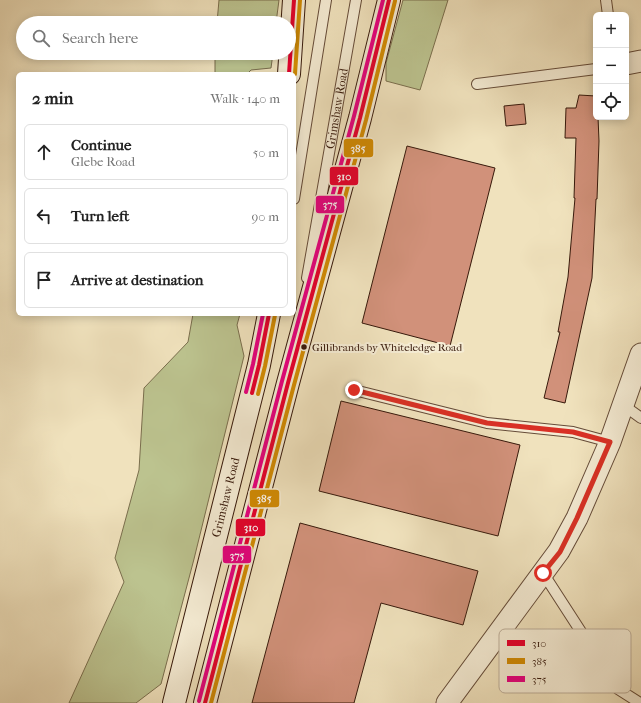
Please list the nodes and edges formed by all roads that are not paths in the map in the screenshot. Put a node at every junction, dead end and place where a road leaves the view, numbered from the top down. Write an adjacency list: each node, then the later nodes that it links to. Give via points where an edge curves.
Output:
1 (294, 0): 7 (main road)
2 (326, 0): 14 (lane)
3 (356, 0): 17 (lane, Grimshaw Road)
4 (389, 0): 17 (main road, Grimshaw Road, via 360,118)
5 (606, 0): 6 (lane)
6 (608, 12)
7 (293, 16)
8 (290, 60): 12 (main road)
9 (641, 61): 10 (street)
10 (629, 63)
11 (593, 69): 13 (lane)
12 (289, 72)
13 (477, 84)
14 (296, 189)
15 (269, 316): 27 (main road, Grimshaw Road, via 257,372)
16 (641, 354): 19 (street)
17 (288, 383): 28 (main road, Grimshaw Road)
18 (354, 390): 21 (lane, via 487,423 573,432)
19 (623, 405): 20 (lane); 21 (street)
20 (641, 418)
21 (610, 442): 22 (street, via 560,552)
22 (543, 573): 23 (street); 24 (lane)
23 (502, 629)
24 (579, 629)
25 (499, 633): 29 (street)
26 (624, 693): 30 (lane)
27 (174, 703)
28 (205, 703)
29 (447, 703)
30 (640, 703)

